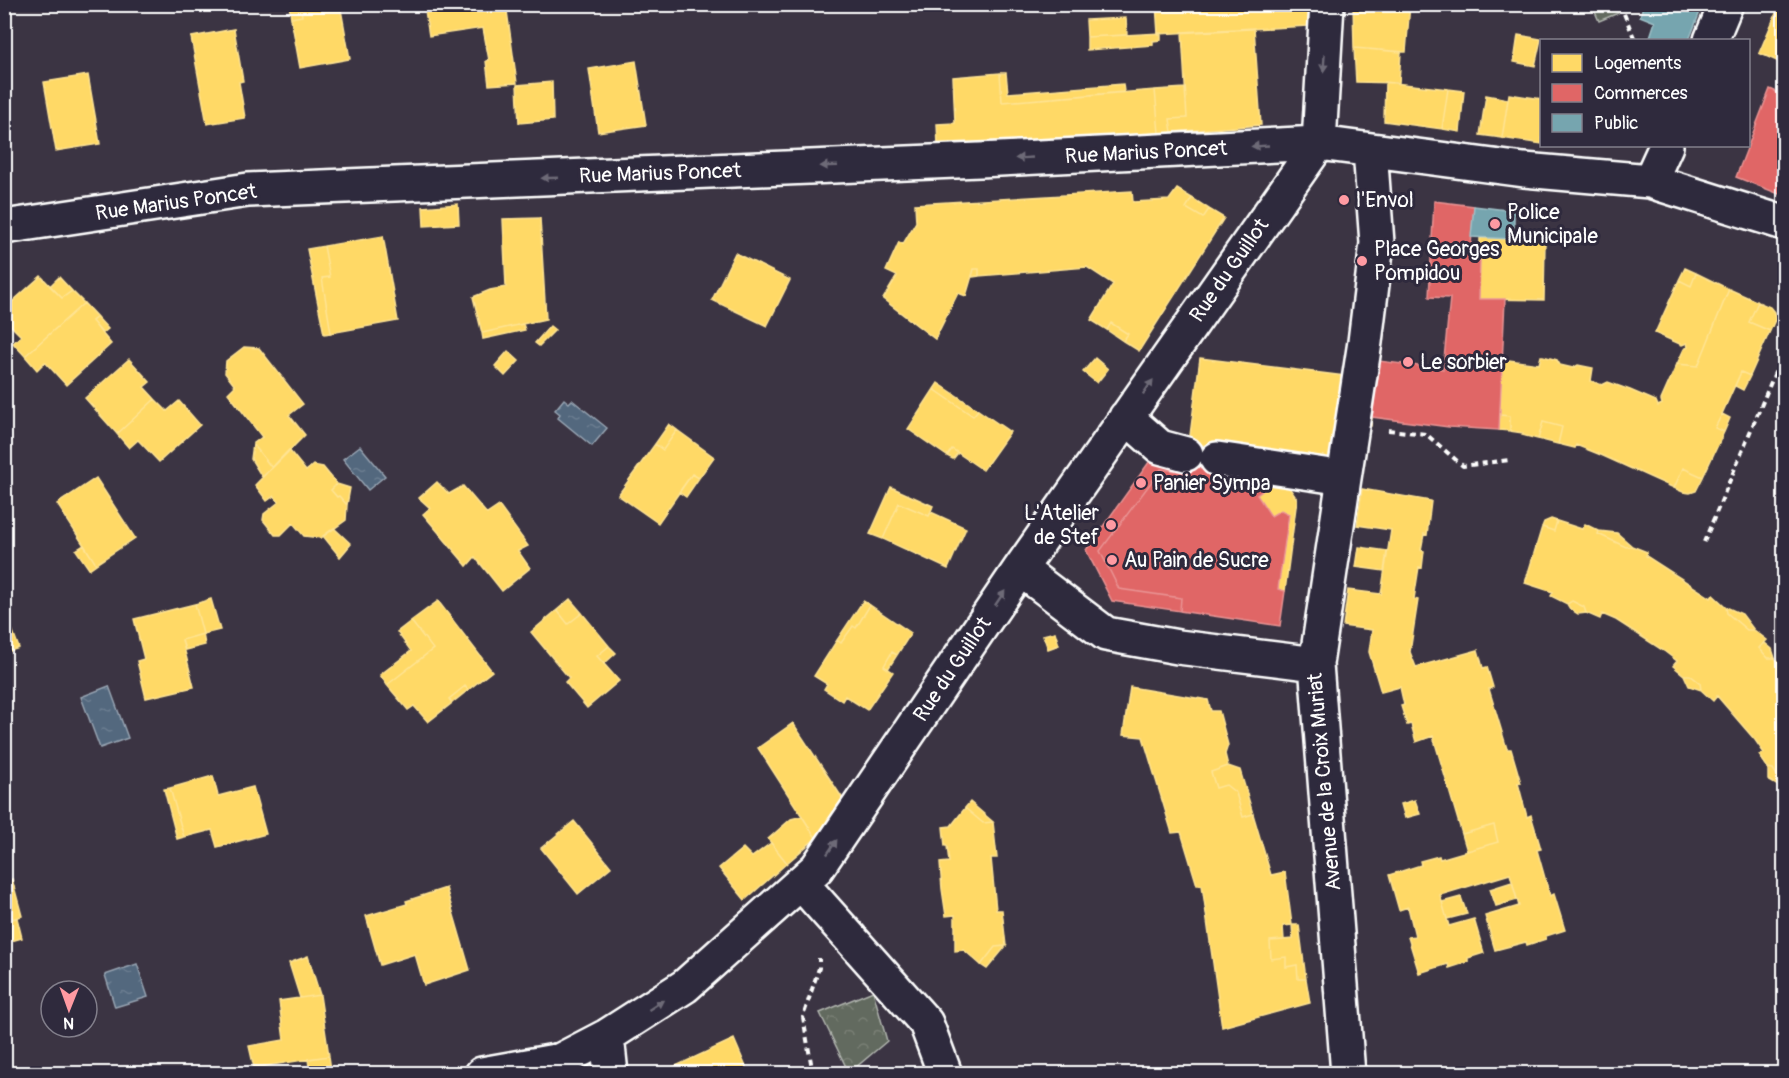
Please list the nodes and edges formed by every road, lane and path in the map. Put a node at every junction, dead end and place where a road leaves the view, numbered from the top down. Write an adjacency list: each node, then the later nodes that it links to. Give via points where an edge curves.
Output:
1 (1328, 4): 6 (street, one-way to 6)
2 (1620, 4): 4 (path)
3 (1726, 4): 5 (street)
4 (1635, 39)
5 (1711, 39)
6 (1319, 142): 8 (street, Rue Marius Poncet); 11 (street, Rue Marius Poncet, one-way to 11, via 248,190); 13 (street, Rue du Guillot, one-way to 6)
7 (1666, 147): 9 (street)
8 (1371, 150): 9 (street, Rue Marius Poncet); 14 (street, via 1377,243)
9 (1650, 181): 10 (street, Rue Marius Poncet)
10 (1785, 223)
11 (4, 227)
12 (1785, 351): 17 (path)
13 (1126, 417): 16 (street, via 1160,447 1201,457); 18 (street, Rue du Guillot)
14 (1352, 426): 15 (path, via 1426,434 1463,466); 16 (street)
15 (1509, 460)
16 (1344, 478): 19 (street)
17 (1704, 543)
18 (1020, 569): 19 (street, Avenue de la Croix Muriat, via 1106,634); 20 (street, Rue du Guillot, one-way to 18, via 818,868)
19 (1316, 664): 27 (street, Avenue de la Croix Muriat)
20 (801, 883): 22 (street, Rue du Guillot, one-way to 20, via 685,986); 26 (street, via 926,1023)
21 (819, 957): 25 (path, via 803,1017)
22 (607, 1036): 23 (street, Rue du Guillot, via 561,1060); 24 (street)
23 (482, 1074)
24 (611, 1074)
25 (813, 1074)
26 (945, 1074)
27 (1348, 1074)

